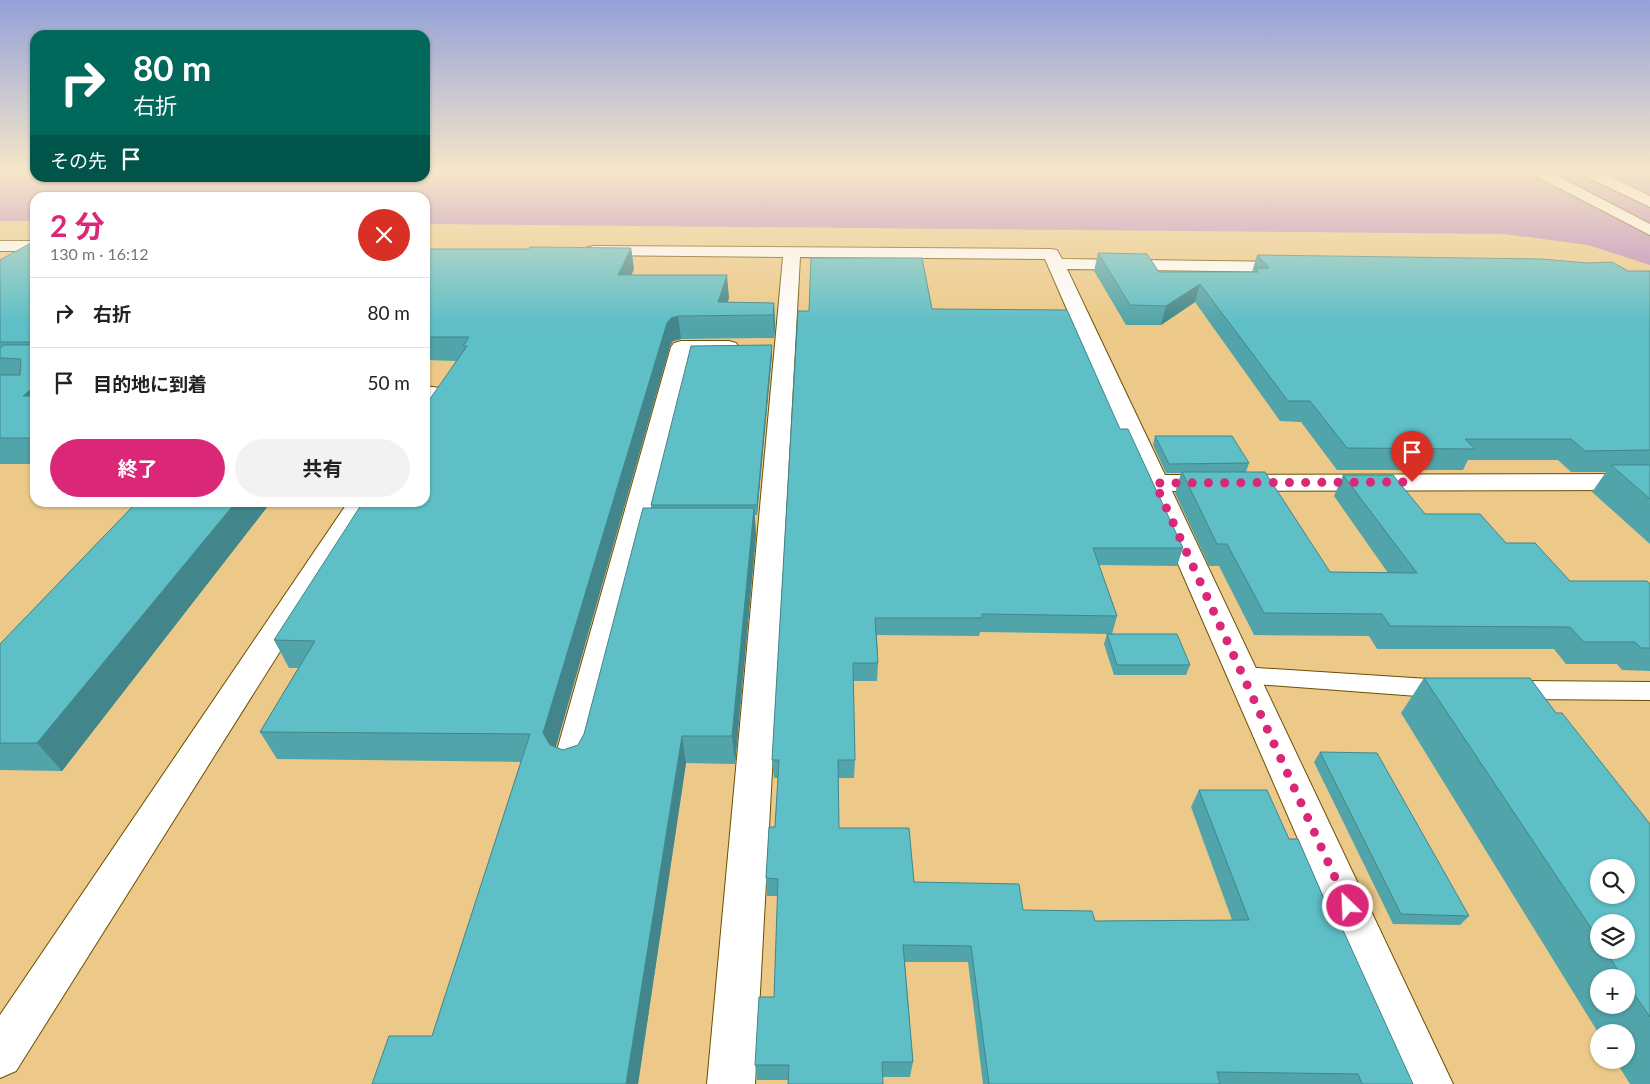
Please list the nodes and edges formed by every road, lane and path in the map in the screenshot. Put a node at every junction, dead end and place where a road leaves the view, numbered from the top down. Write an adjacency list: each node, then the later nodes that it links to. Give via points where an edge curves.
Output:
1 (1634, 222): 2 (main road)
2 (1650, 230)
3 (0, 246): 4 (main road)
4 (30, 246)
5 (574, 251): 6 (main road)
6 (792, 253): 7 (main road, via 1050,254); 9 (main road)
7 (1055, 264): 8 (main road); 11 (main road)
8 (1304, 267)
9 (785, 346): 13 (main road, via 682,347); 21 (main road, via 762,525)
10 (1650, 482): 11 (main road)
11 (1155, 483): 15 (main road)
12 (358, 507): 20 (main road)
13 (634, 525): 14 (main road); 19 (main road)
14 (664, 525)
15 (1242, 674): 16 (lane); 22 (main road)
16 (1460, 690)
17 (1490, 690): 18 (lane)
18 (1650, 691)
19 (572, 761)
20 (0, 1056)
21 (731, 1084)
22 (1429, 1084)

